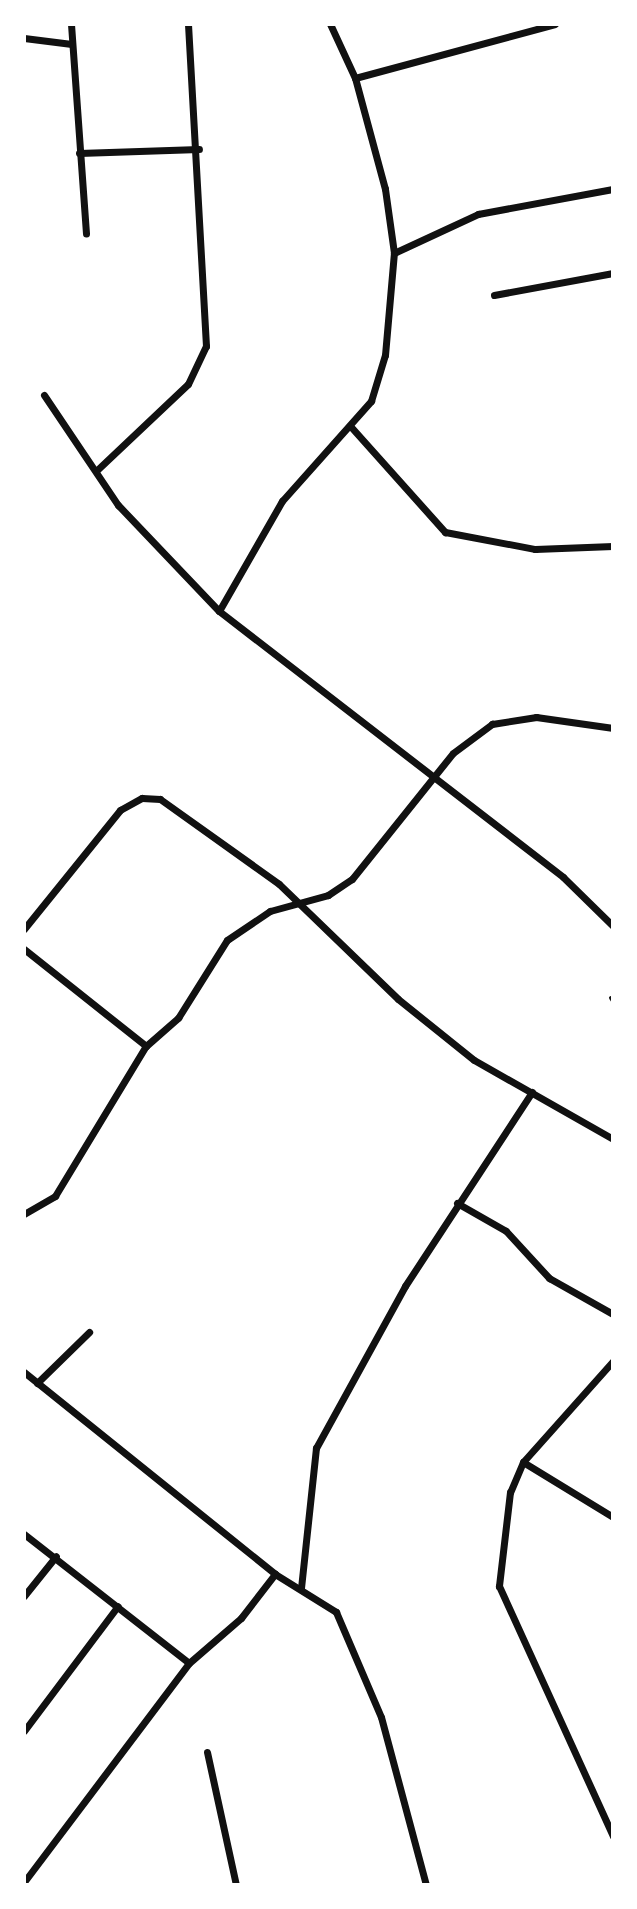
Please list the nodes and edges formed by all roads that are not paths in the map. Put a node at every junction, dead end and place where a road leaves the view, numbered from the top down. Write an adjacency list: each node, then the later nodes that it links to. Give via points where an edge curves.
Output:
1 (71, 24): 6 (street)
2 (188, 24): 8 (street)
3 (330, 24): 7 (street)
4 (555, 24): 7 (street)
5 (24, 38): 6 (street)
6 (72, 44): 9 (street)
7 (355, 78): 12 (street)
8 (199, 149): 9 (street); 17 (street, via 203,359 180,393)
9 (79, 153): 11 (street)
10 (613, 189): 12 (street, via 478,214)
11 (86, 233)
12 (394, 253): 16 (street, via 385,355 371,401)
13 (613, 273): 14 (street)
14 (494, 295)
15 (44, 395): 17 (street)
16 (352, 428): 18 (street, via 445,532 535,549); 19 (street, via 282,501)
17 (97, 470): 19 (street, via 118,505)
18 (613, 546)
19 (219, 611): 21 (street)
20 (613, 728): 21 (street, via 536,717 492,724)
21 (431, 779): 22 (street, via 352,879); 23 (street, via 563,877)
22 (296, 902): 24 (street, via 170,804 142,798 120,810); 26 (street, via 227,940 178,1018); 27 (street, via 409,1008 474,1060)
23 (613, 926)
24 (24, 929)
25 (24, 949): 26 (street)
26 (146, 1046): 30 (street, via 55,1196)
27 (532, 1092): 28 (street); 29 (street)
28 (613, 1139)
29 (457, 1203): 31 (street, via 506,1231 549,1278); 41 (street, via 316,1448)
30 (24, 1214)
31 (613, 1314)
32 (89, 1332): 35 (street)
33 (613, 1361): 36 (street)
34 (24, 1372): 35 (street)
35 (37, 1383): 40 (street)
36 (523, 1462): 37 (street); 47 (street, via 507,1505 499,1586)
37 (613, 1517)
38 (24, 1534): 39 (street)
39 (56, 1556): 42 (street); 43 (street)
40 (275, 1574): 41 (street); 44 (street, via 241,1618)
41 (301, 1588): 50 (street, via 336,1612 350,1632)
42 (24, 1596)
43 (118, 1606): 44 (street); 45 (street)
44 (189, 1663): 48 (street)
45 (24, 1731)
46 (207, 1752): 49 (street)
47 (613, 1836)
48 (24, 1882)
49 (236, 1885)
50 (426, 1885)

